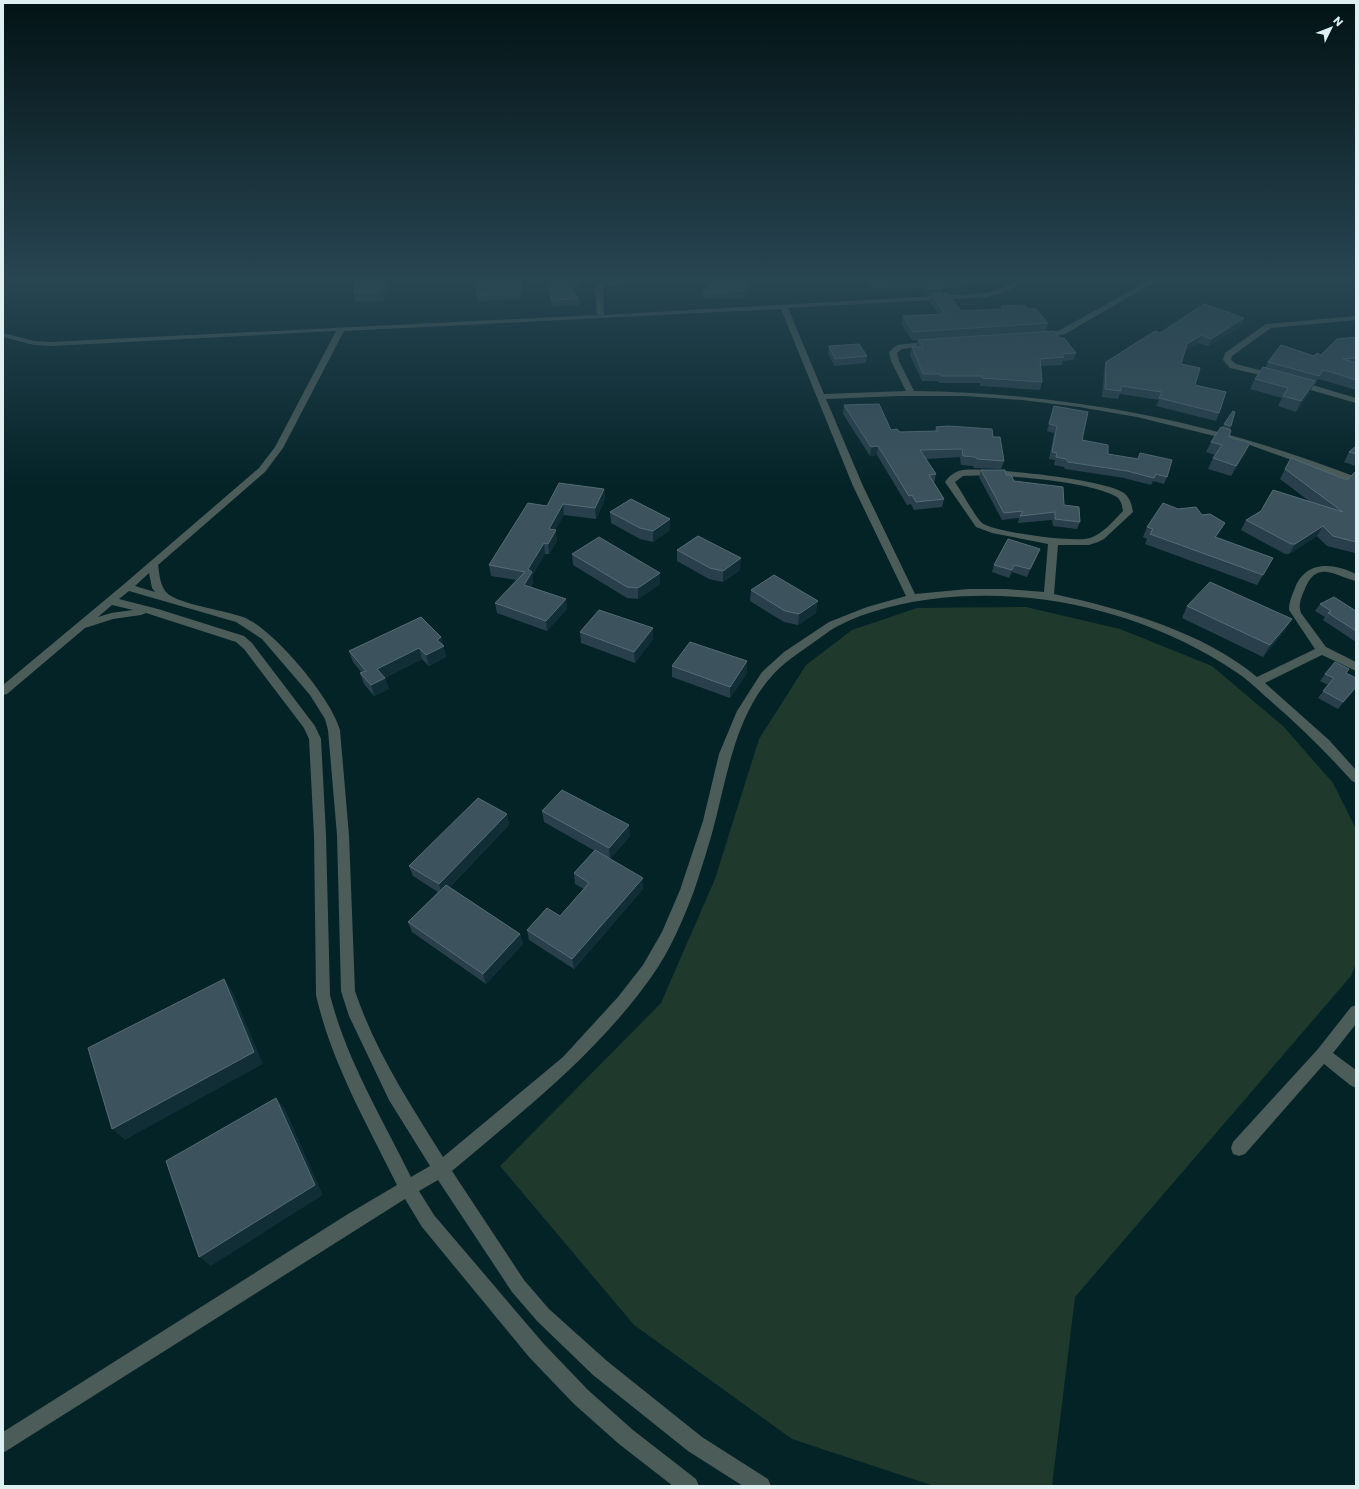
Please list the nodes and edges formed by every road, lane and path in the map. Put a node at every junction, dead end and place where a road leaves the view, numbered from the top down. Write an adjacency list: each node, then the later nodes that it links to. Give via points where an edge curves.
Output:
1 (330, 349): 10 (street, via 272,459)
2 (802, 349): 6 (street)
3 (897, 349): 5 (street, via 893,352 895,361)
4 (1236, 349): 7 (street, via 1228,355 1227,360 1233,366)
5 (911, 393): 6 (street); 8 (street, via 994,396 1111,410 1221,434 1328,468)
6 (822, 397): 14 (street, via 858,486)
7 (1356, 401)
8 (1356, 480)
9 (1053, 542): 9 (street, via 979,525 950,482 956,476 969,472 1022,476 1111,490 1124,497 1127,502 1128,512 1101,537 1089,542); 13 (street)
10 (153, 565): 12 (street); 16 (street, via 157,588)
11 (1356, 578): 19 (street, via 1336,570 1315,569 1309,572 1298,592 1294,611)
12 (128, 587): 15 (street); 16 (street)
13 (1049, 596): 14 (street, via 968,592); 21 (street, via 1101,608 1144,622 1203,647)
14 (912, 598): 28 (street, via 871,609 833,624 788,655 766,675 743,710 725,754 709,821 687,890 668,935 648,970 623,1002 568,1062)
15 (111, 601): 17 (street); 18 (street)
16 (171, 601): 28 (street, via 240,620 255,628 266,636 314,692 332,718 343,835 348,991 356,1016 395,1095)
17 (154, 611): 18 (street, via 111,616); 29 (street, via 240,639 309,726 315,739 323,995 353,1077)
18 (75, 631): 22 (street)
19 (1322, 650): 20 (street); 21 (street)
20 (1356, 667)
21 (1258, 682): 23 (street, via 1325,743)
22 (3, 691)
23 (1356, 778)
24 (1356, 1012): 25 (street)
25 (1323, 1054): 26 (street); 27 (street)
26 (1356, 1080)
27 (1239, 1148)
28 (442, 1168): 29 (street); 32 (street, via 497,1257 543,1315 600,1368 696,1444)
29 (408, 1189): 30 (street, via 354,1220); 31 (street, via 428,1221 536,1350 581,1397 626,1437)
30 (3, 1443)
31 (689, 1486)
32 (761, 1486)

